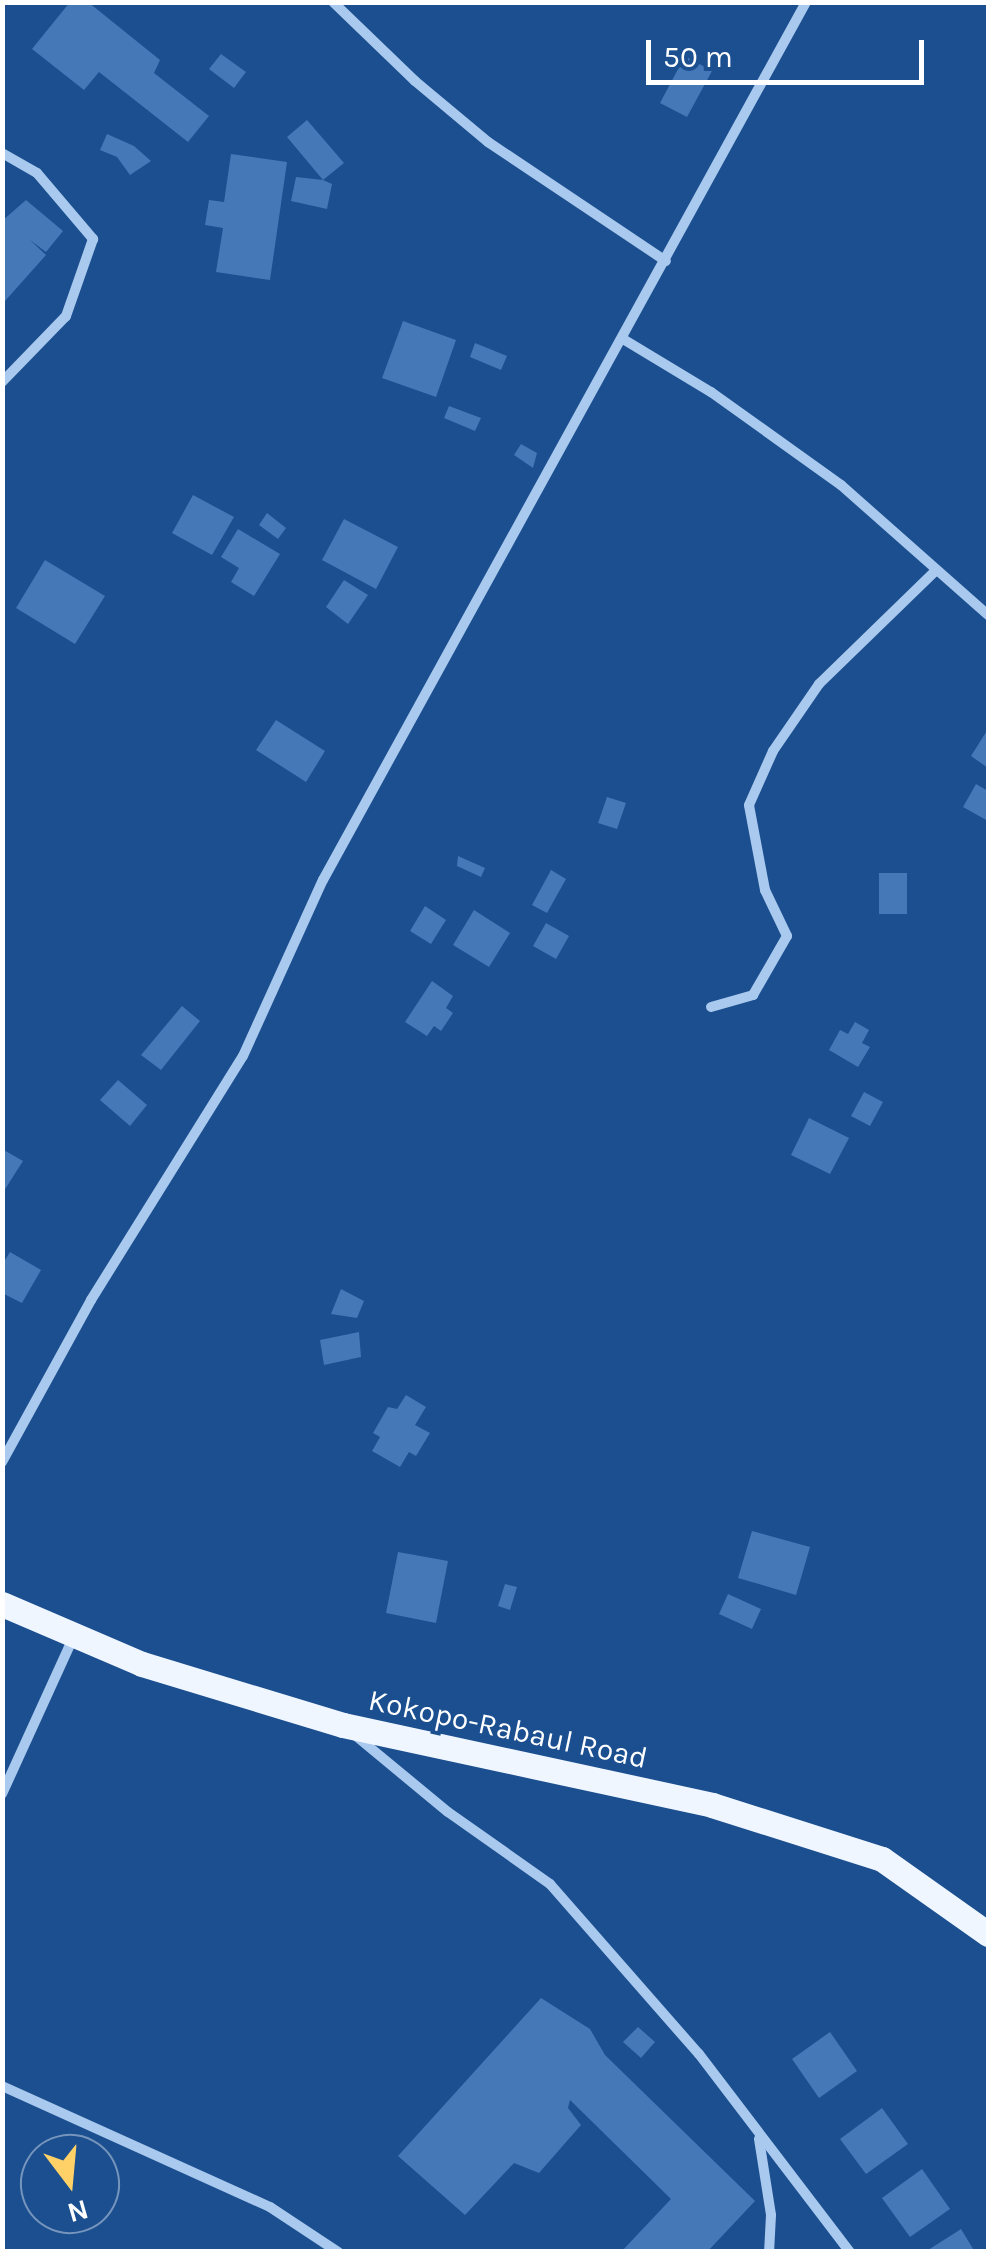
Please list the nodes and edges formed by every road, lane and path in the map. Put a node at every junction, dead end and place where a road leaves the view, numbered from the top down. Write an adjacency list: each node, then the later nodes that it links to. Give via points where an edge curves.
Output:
1 (333, 2): 4 (street, via 488,142)
2 (806, 2): 4 (street)
3 (2, 153): 6 (street, via 37,174 93,239 66,316)
4 (666, 261): 5 (street)
5 (623, 339): 7 (street, via 841,485); 10 (street, via 323,880 243,1056 91,1300)
6 (2, 382)
7 (935, 571): 8 (street); 9 (street, via 819,684 773,751 748,805 765,890 787,936 754,995)
8 (988, 615)
9 (711, 1007)
10 (2, 1462)
11 (2, 1604): 12 (main road, Kokopo-Rabaul Road)
12 (74, 1635): 13 (main road, Kokopo-Rabaul Road, via 142,1664); 14 (street)
13 (343, 1726): 15 (main road, Kokopo-Rabaul Road, via 712,1806 882,1859); 17 (street, via 550,1884 699,2054)
14 (2, 1794)
15 (988, 1934)
16 (2, 2086): 18 (street, via 270,2207)
17 (758, 2134): 19 (street, via 771,2215); 20 (street)
18 (338, 2252)
19 (768, 2252)
20 (850, 2252)

